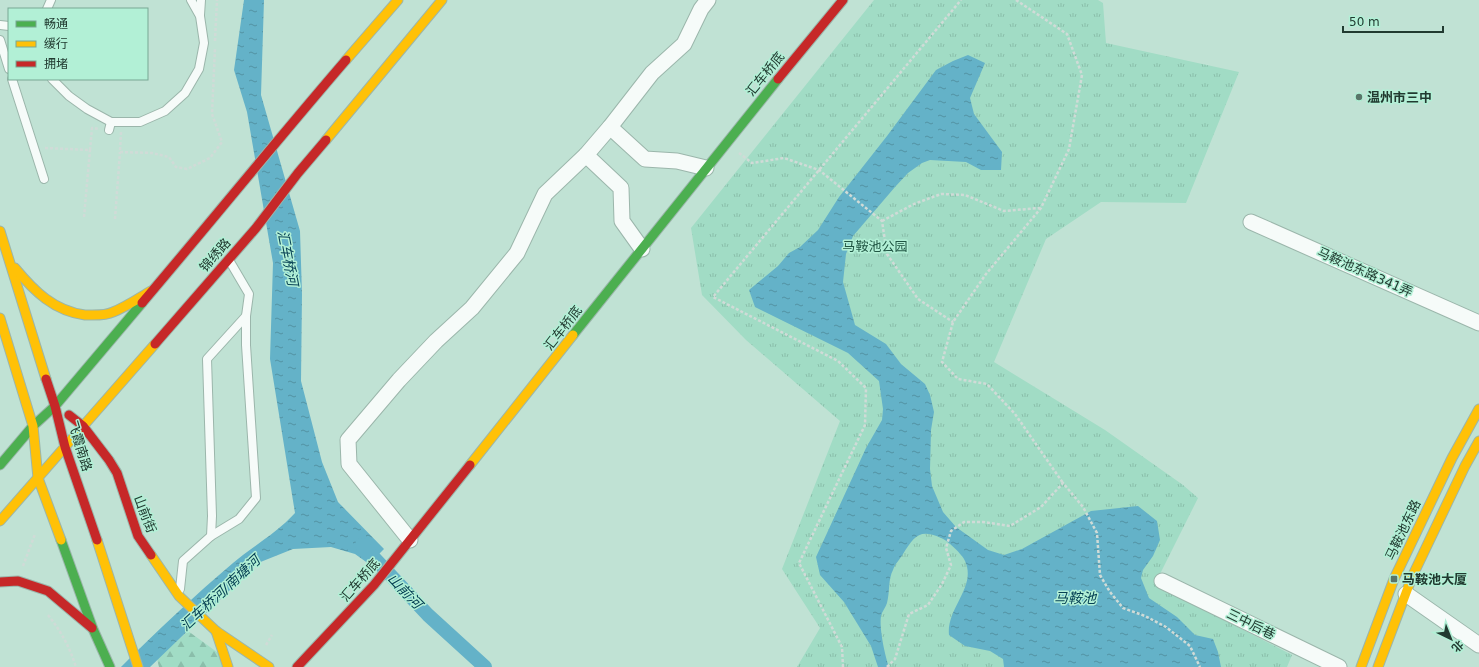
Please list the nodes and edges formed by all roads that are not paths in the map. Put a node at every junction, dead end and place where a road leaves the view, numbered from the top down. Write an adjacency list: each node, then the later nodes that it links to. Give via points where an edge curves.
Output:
1 (191, 0): 7 (lane)
2 (201, 0): 7 (lane)
3 (398, 0): 23 (main road, 锦绣路)
4 (442, 0): 21 (main road, 锦绣路)
5 (708, 0): 13 (street, via 684,44 652,72)
6 (843, 0): 16 (main road, 汇车桥底)
7 (200, 16): 12 (lane, via 204,43 199,69 186,93 165,111 140,122)
8 (0, 40): 9 (lane)
9 (8, 66)
10 (12, 80): 17 (lane)
11 (53, 80): 12 (lane, via 69,96)
12 (111, 122): 14 (lane)
13 (610, 127): 15 (street); 16 (street, via 645,159 677,161)
14 (109, 130)
15 (586, 155): 20 (street, via 621,188 622,221); 37 (street, via 545,194 517,253 472,308 431,347 348,440 349,464)
16 (706, 168): 20 (main road, 汇车桥底)
17 (44, 179)
18 (1251, 222): 26 (street, 马鞍池东路341弄)
19 (0, 232): 22 (main road, 飞霞南路)
20 (642, 249): 37 (main road, 汇车桥底)
21 (228, 260): 24 (lane, via 249,294); 30 (main road, 锦绣路)
22 (10, 262): 23 (main road, via 42,298 56,307 77,314 113,313); 27 (main road, 飞霞南路)
23 (152, 290): 27 (main road, 锦绣路)
24 (246, 316): 36 (lane, via 207,359); 36 (lane, via 256,498 239,519)
25 (0, 318): 29 (main road)
26 (1479, 323)
27 (55, 406): 29 (main road, 锦绣路); 30 (main road, 山前街); 32 (main road, 飞霞南路)
28 (1479, 409): 51 (main road, 马鞍池东路, via 1452,458 1394,579)
29 (33, 426): 33 (main road, 锦绣路); 34 (main road)
30 (83, 426): 32 (main road, 锦绣路); 41 (main road, 山前街, via 117,473 138,536)
31 (1479, 441): 40 (main road)
32 (65, 446): 34 (main road, 锦绣路); 46 (main road, 飞霞南路)
33 (0, 465)
34 (38, 478): 35 (main road, 锦绣路); 42 (main road)
35 (0, 521)
36 (211, 536): 41 (lane, via 183,561)
37 (407, 545): 49 (main road, 汇车桥底, via 374,585)
38 (1162, 581): 50 (street, 三中后巷)
39 (0, 582): 42 (main road, via 18,582 48,591)
40 (1406, 594): 44 (street); 52 (main road)
41 (179, 596): 43 (main road, 山前街)
42 (93, 629): 45 (main road)
43 (214, 629): 47 (main road, 山前街); 48 (main road, 山前街)
44 (1479, 645)
45 (109, 666)
46 (138, 667)
47 (228, 667)
48 (269, 667)
49 (297, 667)
50 (1339, 667)
51 (1361, 667)
52 (1378, 667)

